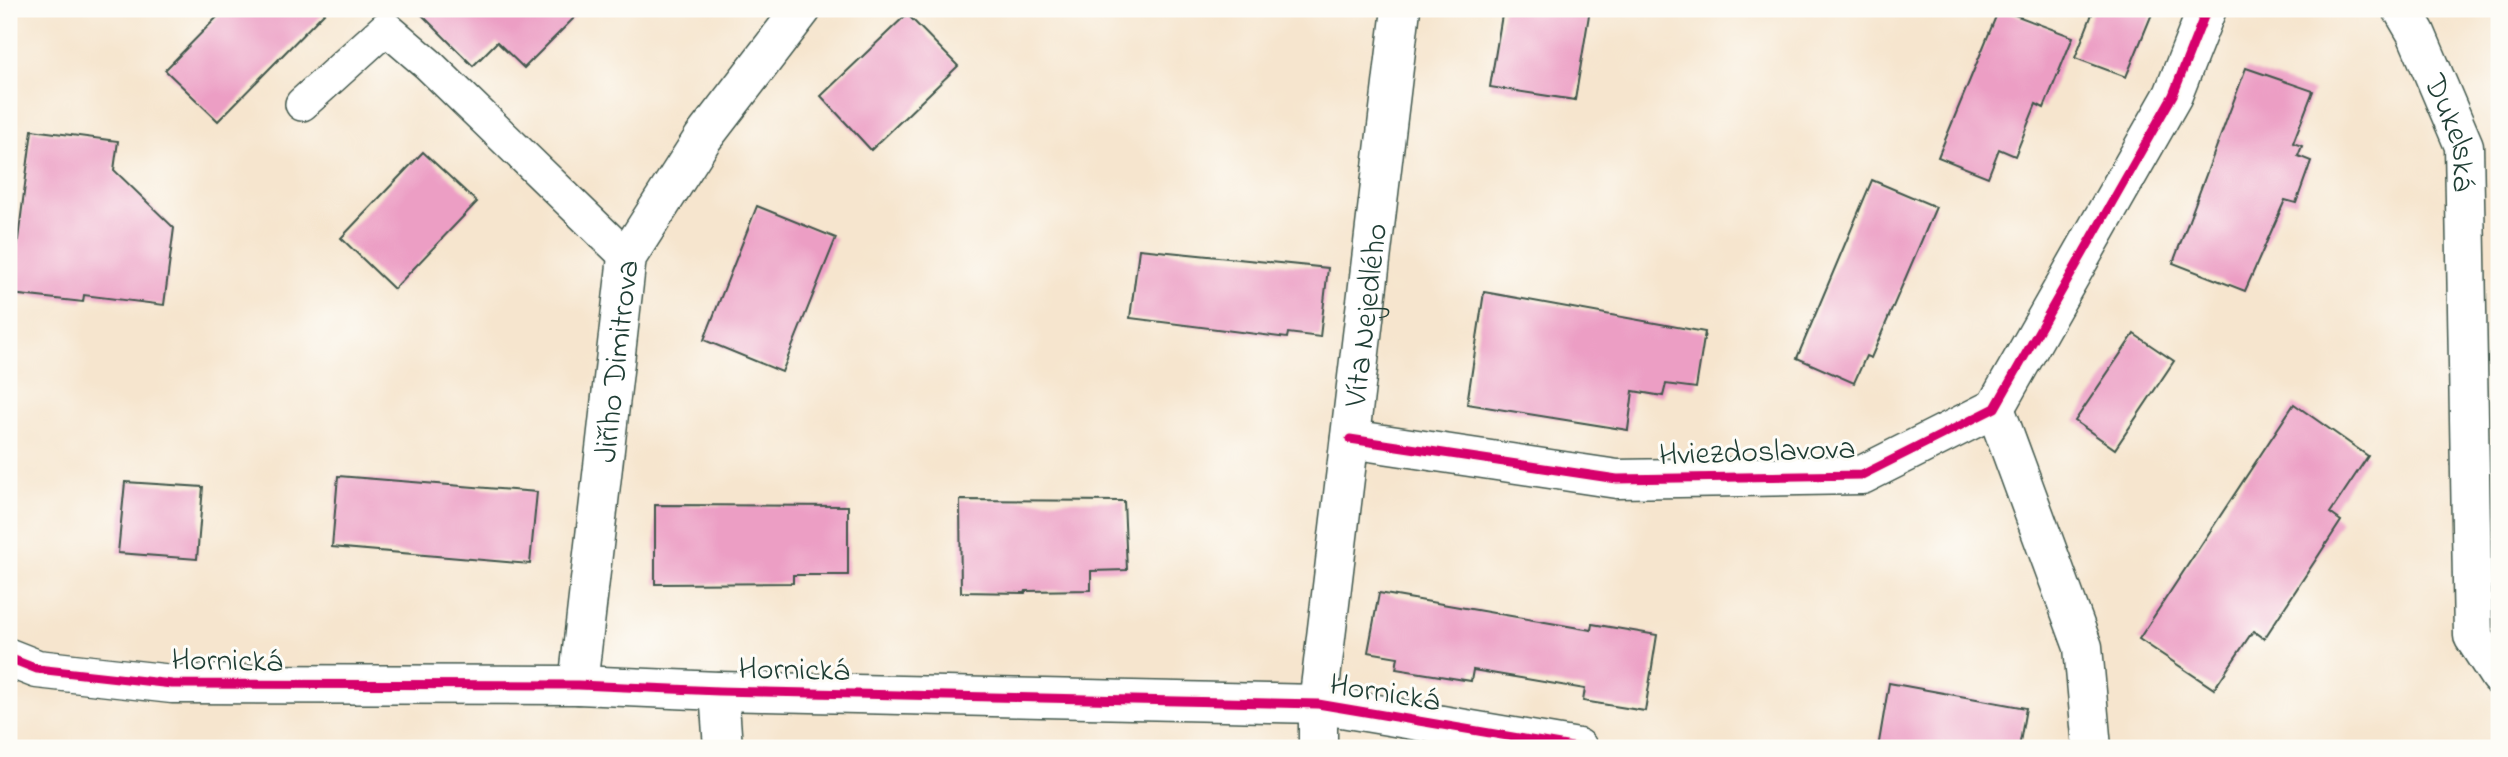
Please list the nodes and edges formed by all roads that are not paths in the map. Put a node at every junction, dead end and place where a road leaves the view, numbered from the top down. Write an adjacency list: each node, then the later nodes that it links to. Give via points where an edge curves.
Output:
1 (802, 9): 6 (street, Jiřího Dimitrova, via 703,138)
2 (1401, 9): 8 (street, Víta Nejedlého)
3 (2207, 9): 7 (street, via 2172,95)
4 (2402, 9): 10 (street, Dukelská, via 2464,146 2473,636)
5 (302, 104): 6 (lane, via 386,28)
6 (627, 257): 11 (street, Jiřího Dimitrova)
7 (1995, 408): 8 (street, Hviezdoslavova, via 1862,475 1617,479); 17 (street, via 2083,647)
8 (1350, 439): 13 (street, Víta Nejedlého)
9 (9, 658): 11 (street, Hornická, via 37,669 172,684)
10 (2499, 676)
11 (578, 685): 12 (street, Hornická)
12 (719, 691): 13 (street, Hornická); 14 (street, Hornická)
13 (1318, 704): 15 (street, Hornická); 16 (street, Hornická)
14 (723, 748)
15 (1318, 748)
16 (1578, 748)
17 (2092, 748)

